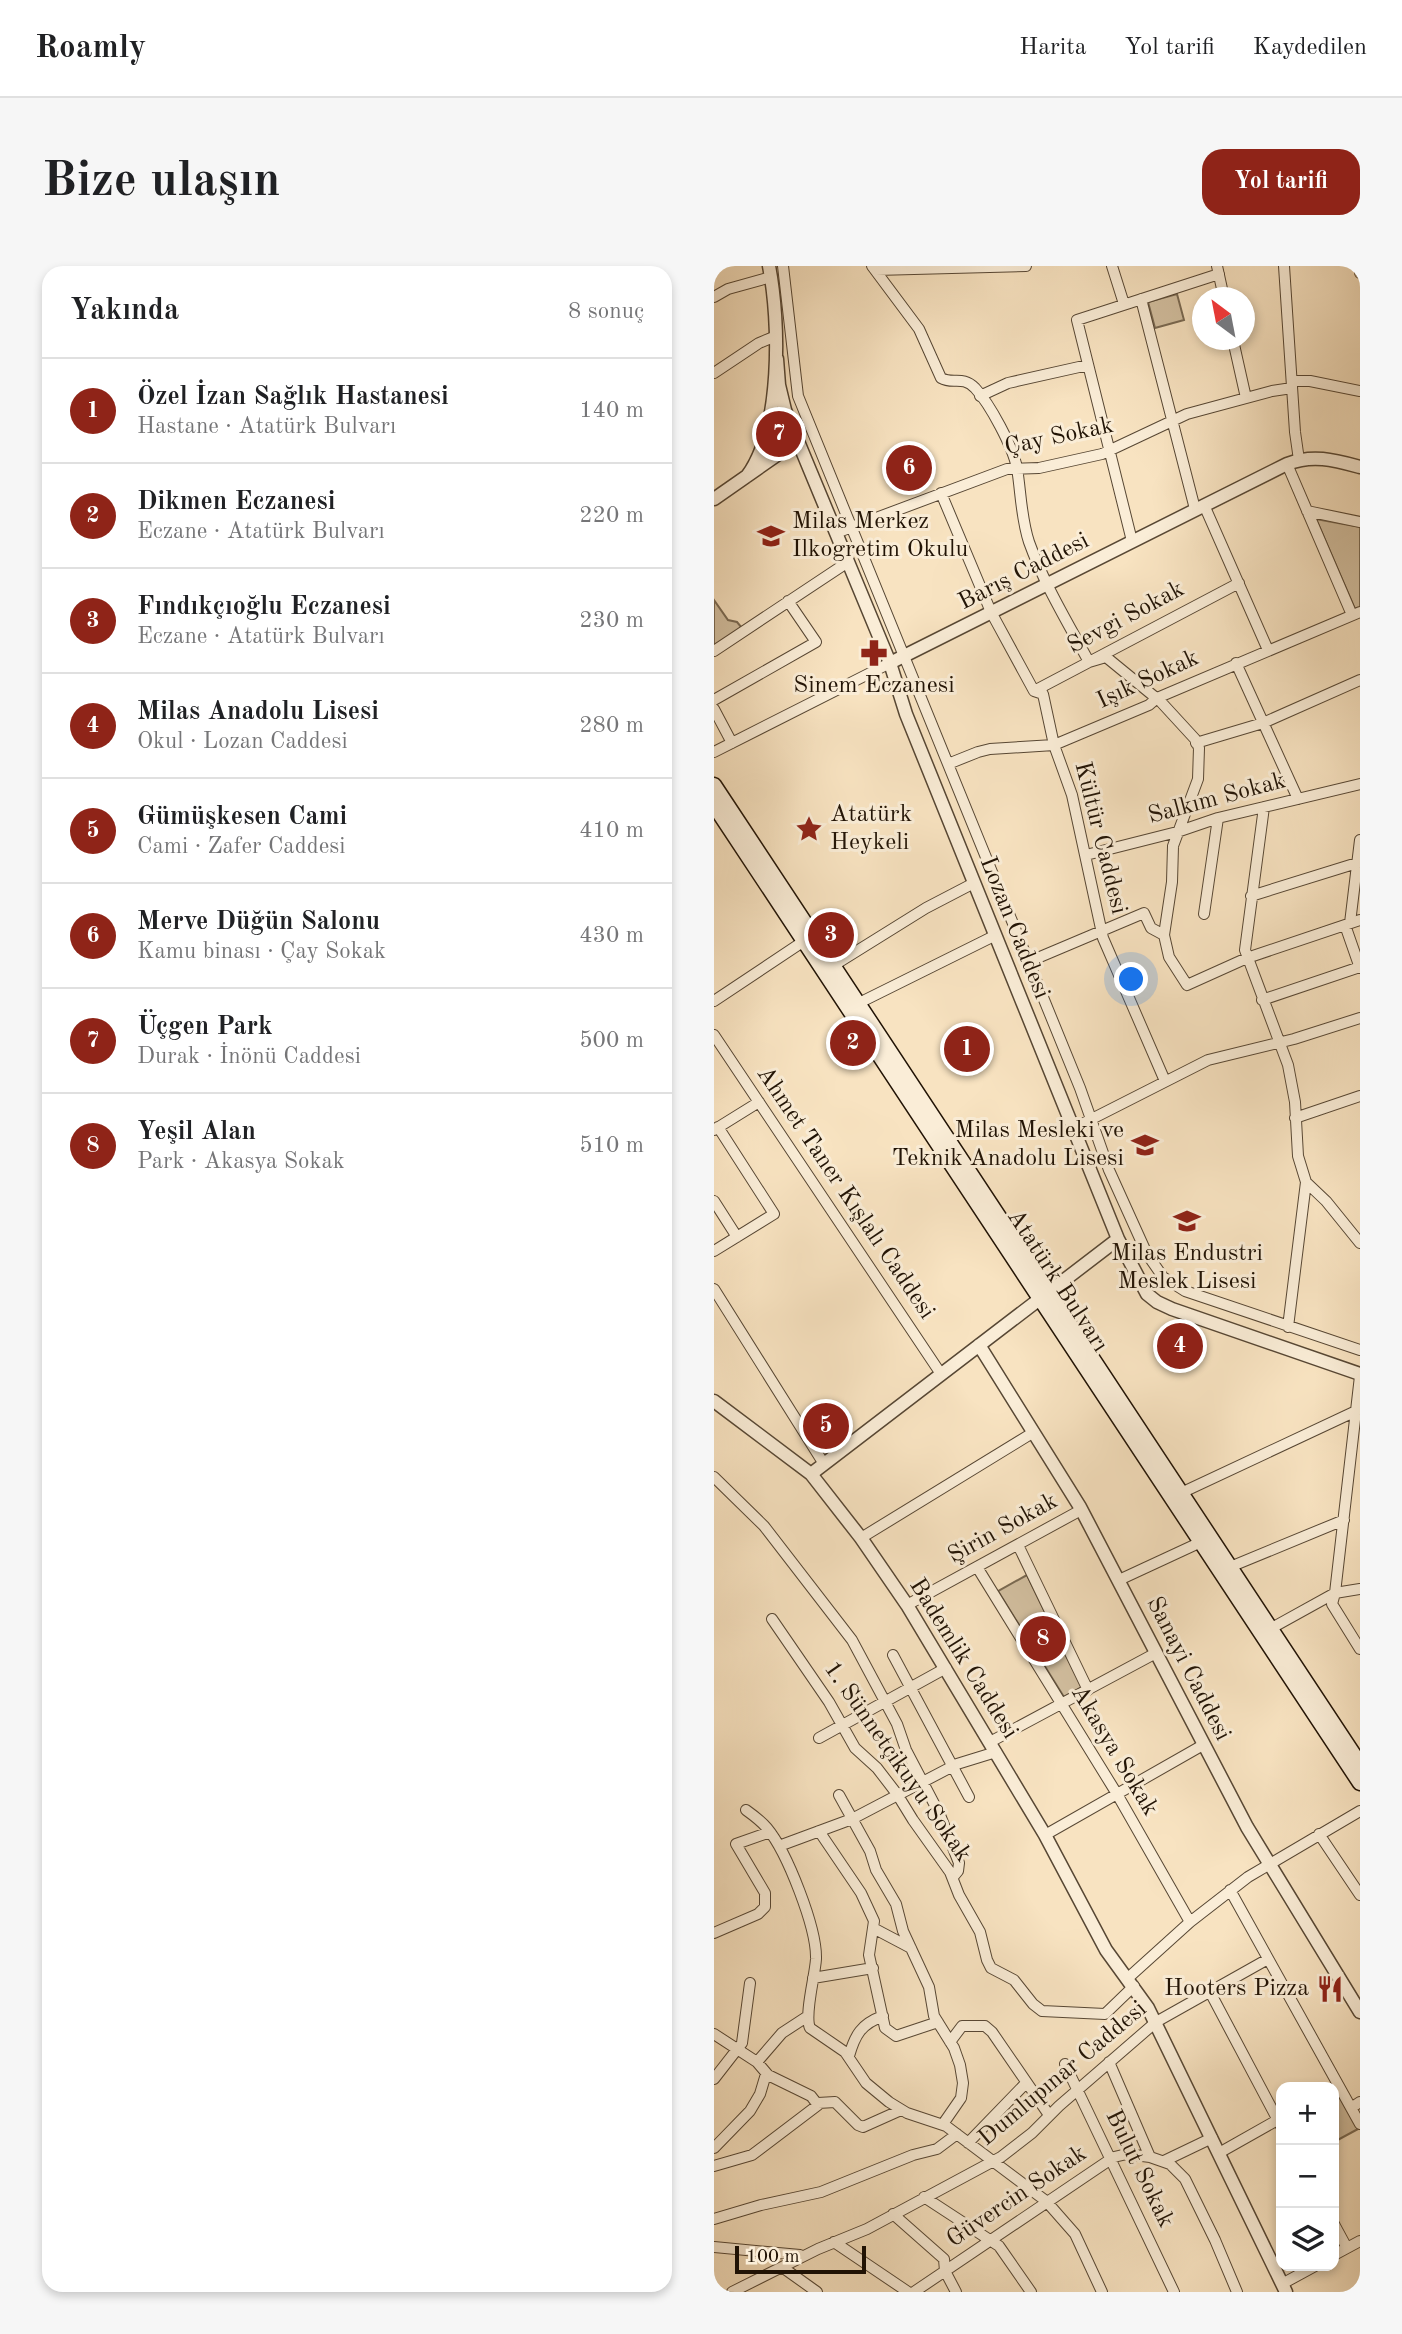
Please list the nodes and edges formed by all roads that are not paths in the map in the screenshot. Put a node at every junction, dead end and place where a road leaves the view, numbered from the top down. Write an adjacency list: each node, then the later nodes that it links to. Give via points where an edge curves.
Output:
1 (1026, 266): 6 (street)
2 (1112, 266): 14 (street)
3 (1284, 266): 20 (street)
4 (1360, 266): 11 (street)
5 (783, 267): 36 (street, via 796,390)
6 (958, 267): 8 (street)
7 (874, 268): 8 (street); 22 (street, via 919,329 941,378 968,382)
8 (922, 268)
9 (1218, 270): 13 (street)
10 (770, 272): 12 (street); 15 (street)
11 (1360, 273)
12 (714, 297)
13 (1141, 299): 14 (street); 24 (street)
14 (1124, 304): 18 (street, via 1077,320)
15 (776, 336): 17 (street); 19 (street, via 759,342)
16 (1235, 350): 23 (street)
17 (777, 359): 25 (street, Lozan Caddesi, via 780,396); 30 (street, via 764,443)
18 (1088, 365): 22 (street, via 1008,383); 26 (street)
19 (714, 373)
20 (1292, 384): 21 (street, Çay Sokak, via 1310,381); 23 (street, Çay Sokak); 27 (street)
21 (1360, 391)
22 (981, 396): 29 (street)
23 (1246, 398): 24 (street, Çay Sokak)
24 (1172, 420): 26 (street, Çay Sokak); 33 (street)
25 (797, 441): 30 (street); 37 (street, Lozan Caddesi)
26 (1110, 451): 29 (street, Çay Sokak, via 1039,468); 38 (street)
27 (1293, 462): 28 (street, Barış Caddesi, via 1311,457); 33 (street, Barış Caddesi); 34 (street)
28 (1360, 467)
29 (1017, 468): 31 (street, Çay Sokak); 40 (street, via 1026,530)
30 (747, 476): 32 (street)
31 (941, 493): 36 (street, Çay Sokak); 43 (street, Kültür Caddesi)
32 (714, 499)
33 (1199, 507): 38 (street, Barış Caddesi); 41 (street)
34 (1307, 511): 35 (street); 44 (street)
35 (1360, 522)
36 (851, 527): 37 (street, Çay Sokak); 47 (street)
37 (836, 533): 39 (street, Lozan Caddesi)
38 (1132, 541): 40 (street, Barış Caddesi)
39 (848, 562): 42 (street); 49 (street, Lozan Caddesi)
40 (1048, 583): 43 (street, Barış Caddesi); 48 (street)
41 (1239, 583): 45 (street); 48 (street, Sevgi Sokak)
42 (788, 601): 46 (street); 54 (street, via 816,642)
43 (991, 612): 47 (street, Barış Caddesi); 52 (street, Kültür Caddesi)
44 (1356, 613): 45 (street, Işık Sokak)
45 (1268, 650): 50 (street, Işık Sokak)
46 (714, 651)
47 (904, 656): 49 (street, Barış Caddesi); 61 (street)
48 (1089, 662): 52 (street, Sevgi Sokak); 53 (street, via 1105,657)
49 (890, 663): 57 (street, Barış Caddesi); 72 (street, Lozan Caddesi)
50 (1236, 663): 53 (street, Işık Sokak); 56 (street)
51 (1360, 680): 56 (street)
52 (1034, 691): 59 (street, Kültür Caddesi, via 1043,694)
53 (1157, 698): 58 (street); 59 (street, Işık Sokak)
54 (714, 700)
55 (714, 709): 57 (street)
56 (1263, 723): 58 (street); 64 (street)
57 (732, 743): 60 (street, Barış Caddesi)
58 (1196, 743): 68 (street, via 1199,779)
59 (1054, 745): 61 (street, Işık Sokak, via 990,749); 70 (street, Kültür Caddesi)
60 (714, 752)
61 (948, 764): 81 (street)
62 (1360, 784): 64 (street, Salkım Sokak)
63 (714, 785): 79 (main road, Atatürk Bulvarı)
64 (1298, 799): 66 (street, Salkım Sokak)
65 (714, 805): 79 (main road, Atatürk Bulvarı)
66 (1264, 807): 67 (street, Salkım Sokak); 73 (street)
67 (1218, 818): 68 (street, Salkım Sokak); 74 (street)
68 (1177, 832): 70 (street, Salkım Sokak); 77 (street)
69 (1360, 840): 71 (street)
70 (1086, 855): 76 (street, Kültür Caddesi)
71 (1357, 863): 73 (street); 75 (street)
72 (974, 883): 78 (street, Lozan Caddesi); 82 (street)
73 (1251, 896): 80 (street)
74 (1204, 914)
75 (1351, 922): 80 (street); 83 (street)
76 (1101, 929): 77 (street, via 1144,913 1152,928); 81 (street); 90 (street, Kültür Caddesi)
77 (1164, 935): 80 (street, via 1169,957 1187,985)
78 (994, 936): 86 (street); 96 (street, Lozan Caddesi)
79 (809, 937): 82 (main road, Atatürk Bulvarı); 85 (street)
80 (1247, 958): 84 (street)
81 (1028, 962): 94 (street)
82 (830, 968): 86 (main road, Atatürk Bulvarı); 104 (main road, Atatürk Bulvarı)
83 (1360, 968): 84 (street)
84 (1262, 1000): 89 (street)
85 (714, 1001)
86 (859, 1003): 104 (main road, Atatürk Bulvarı)
87 (1360, 1018): 89 (street)
88 (714, 1035): 92 (street, Ahmet Taner Kışlalı Caddesi)
89 (1279, 1043): 90 (street, via 1208,1060); 93 (street, via 1291,1077)
90 (1165, 1081): 94 (street)
91 (1360, 1096): 93 (street)
92 (759, 1102): 95 (street); 108 (street, Ahmet Taner Kışlalı Caddesi)
93 (1296, 1118): 97 (street, via 1298,1156)
94 (1091, 1119): 96 (street); 105 (street, via 1134,1227 1163,1277 1185,1291)
95 (716, 1129): 99 (street, via 774,1214)
96 (1072, 1129): 100 (street, Lozan Caddesi)
97 (1306, 1182): 101 (street); 105 (street)
98 (714, 1201): 99 (street)
99 (737, 1237): 102 (street)
100 (1118, 1239): 104 (street); 109 (street, Lozan Caddesi, via 1143,1288 1163,1305)
101 (1360, 1243)
102 (714, 1251)
103 (714, 1289): 113 (street)
104 (1045, 1294): 106 (street); 116 (main road, Atatürk Bulvarı); 120 (main road, Atatürk Bulvarı)
105 (1288, 1327): 107 (street)
106 (979, 1345): 108 (street); 112 (street, Sanayi Caddesi)
107 (1360, 1350)
108 (941, 1374): 113 (street)
109 (1360, 1375): 111 (street)
110 (714, 1401): 114 (street, Bademlik Caddesi)
111 (1356, 1411): 116 (street); 118 (street)
112 (1034, 1432): 117 (street, Sanayi Caddesi); 119 (street)
113 (824, 1464): 114 (street)
114 (811, 1474): 119 (street, Bademlik Caddesi)
115 (714, 1477): 136 (street, via 772,1536 852,1640)
116 (1181, 1493): 123 (main road, Atatürk Bulvarı)
117 (1082, 1510): 121 (street, Şirin Sokak); 124 (street, Sanayi Caddesi)
118 (1344, 1520): 123 (street); 126 (street)
119 (861, 1538): 127 (street, Bademlik Caddesi)
120 (1201, 1542): 124 (street); 145 (main road, Atatürk Bulvarı)
121 (1018, 1545): 122 (street, Şirin Sokak); 135 (street, Akasya Sokak)
122 (977, 1567): 127 (street, Şirin Sokak); 137 (street, Akasya Sokak)
123 (1230, 1567): 129 (main road, Atatürk Bulvarı)
124 (1119, 1580): 131 (street, Sanayi Caddesi)
125 (1360, 1589): 126 (street)
126 (1335, 1593): 129 (street); 130 (street, via 1332,1604)
127 (907, 1605): 133 (street, Bademlik Caddesi)
128 (772, 1619): 138 (street, 1. Sünnetçikuyu Sokak)
129 (1270, 1629): 142 (main road, Atatürk Bulvarı)
130 (1360, 1649)
131 (1156, 1653): 135 (street); 140 (street, Sanayi Caddesi)
132 (894, 1655): 134 (street)
133 (946, 1668): 134 (street); 141 (street, Bademlik Caddesi)
134 (911, 1687): 136 (street); 143 (street)
135 (1088, 1689): 137 (street)
136 (886, 1701): 138 (street); 144 (street)
137 (1062, 1704): 141 (street); 147 (street, Akasya Sokak)
138 (842, 1725): 139 (street); 146 (street, 1. Sünnetçikuyu Sokak, via 858,1752)
139 (819, 1738)
140 (1203, 1745): 147 (street); 158 (street, Sanayi Caddesi)
141 (993, 1747): 143 (street); 156 (street, Bademlik Caddesi)
142 (1360, 1764)
143 (952, 1766): 144 (street); 149 (street)
144 (922, 1781): 146 (street); 159 (street, via 958,1857)
145 (1360, 1783)
146 (897, 1794): 152 (street); 159 (street, 1. Sünnetçikuyu Sokak)
147 (1117, 1794): 156 (street); 162 (street, Akasya Sokak)
148 (839, 1795): 152 (street)
149 (969, 1797)
150 (746, 1810): 154 (street)
151 (1360, 1811): 155 (street, 1. Sünnetçikuyu Sokak)
152 (852, 1819): 153 (street); 165 (street, via 896,1904)
153 (819, 1831): 157 (street); 163 (street, via 860,1893)
154 (770, 1832): 157 (street); 164 (street, via 736,1844 765,1893 765,1908)
155 (1319, 1834): 158 (street, 1. Sünnetçikuyu Sokak); 161 (street)
156 (1045, 1835): 169 (street, Bademlik Caddesi, via 1096,1933)
157 (779, 1846): 168 (street, via 813,1933)
158 (1269, 1864): 160 (street, 1. Sünnetçikuyu Sokak); 172 (street, Sanayi Caddesi)
159 (953, 1877): 169 (street, 1. Sünnetçikuyu Sokak, via 980,1932 988,1965 1014,1980 1042,2011 1105,2014)
160 (1230, 1891): 162 (street, 1. Sünnetçikuyu Sokak); 166 (street)
161 (1360, 1895)
162 (1190, 1922): 169 (street, 1. Sünnetçikuyu Sokak)
163 (875, 1929): 165 (street); 167 (street, via 869,1948)
164 (714, 1933)
165 (911, 1948): 175 (street, via 927,1981)
166 (1268, 1959): 171 (street, Dumlupınar Caddesi); 186 (street)
167 (873, 1968): 168 (street); 174 (street)
168 (813, 1978): 173 (street)
169 (1131, 1982): 176 (street, Bademlik Caddesi)
170 (750, 1983): 179 (street)
171 (1210, 1992): 176 (street, Dumlupınar Caddesi); 193 (street)
172 (1360, 2012)
173 (808, 2015): 180 (street, via 813,2031); 181 (street, via 782,2033)
174 (883, 2016): 175 (street, via 886,2028 896,2036); 180 (street, via 862,2027)
175 (938, 2022): 178 (street)
176 (1156, 2022): 182 (street, Dumlupınar Caddesi); 199 (street, Bademlik Caddesi)
177 (714, 2034): 179 (street)
178 (950, 2042): 187 (street, via 962,2026 985,2026); 196 (street, via 960,2065 963,2091)
179 (739, 2049): 181 (street); 185 (street)
180 (849, 2056): 192 (street, via 866,2083)
181 (757, 2062): 184 (street)
182 (1109, 2062): 188 (street, Dumlupınar Caddesi); 203 (street)
183 (1065, 2064): 188 (street, Bulut Sokak)
184 (766, 2074): 190 (street); 201 (street, via 750,2111)
185 (714, 2079)
186 (1333, 2082)
187 (1026, 2083): 194 (street); 200 (street)
188 (1077, 2089): 194 (street, Dumlupınar Caddesi); 204 (street, Bulut Sokak)
189 (1339, 2090): 191 (street)
190 (818, 2103): 192 (street, via 835,2102 863,2127); 207 (street, via 752,2155)
191 (1355, 2105): 197 (street)
192 (901, 2110): 196 (street)
193 (1276, 2114)
194 (1049, 2115): 205 (street, Dumlupınar Caddesi)
195 (1276, 2123): 202 (street)
196 (943, 2124): 198 (street)
197 (1360, 2124)
198 (957, 2134): 200 (street); 211 (street, via 937,2149 821,2192)
199 (1212, 2138): 202 (street, Bademlik Caddesi); 206 (street)
200 (968, 2143): 205 (street)
201 (714, 2147)
202 (1219, 2153): 223 (street, Bademlik Caddesi)
203 (1150, 2157): 204 (street, Güvercin Sokak, via 1127,2154); 206 (street, Güvercin Sokak)
204 (1112, 2158): 209 (street, Güvercin Sokak); 231 (street, Bulut Sokak)
205 (994, 2161): 208 (street, Dumlupınar Caddesi); 209 (street)
206 (1164, 2161): 224 (street, via 1187,2183)
207 (714, 2166)
208 (924, 2197): 210 (street, Dumlupınar Caddesi); 213 (street)
209 (1046, 2201): 213 (street, Güvercin Sokak); 230 (street, via 1075,2234)
210 (893, 2214): 215 (street, Dumlupınar Caddesi); 221 (street, via 944,2259)
211 (714, 2218)
212 (1339, 2233): 217 (street)
213 (990, 2239): 221 (street, Güvercin Sokak); 229 (street)
214 (1360, 2241): 217 (street)
215 (834, 2242): 219 (street, Dumlupınar Caddesi); 227 (street)
216 (714, 2247): 219 (street)
217 (1347, 2248): 218 (street)
218 (1339, 2252)
219 (804, 2255): 220 (street, Dumlupınar Caddesi)
220 (782, 2267): 225 (street, Dumlupınar Caddesi); 226 (street)
221 (945, 2271): 227 (street, Güvercin Sokak); 228 (street)
222 (1308, 2271): 223 (street)
223 (1284, 2288)
224 (1233, 2291)
225 (732, 2292)
226 (817, 2292)
227 (911, 2292)
228 (956, 2292)
229 (1031, 2292)
230 (1102, 2292)
231 (1174, 2292)

